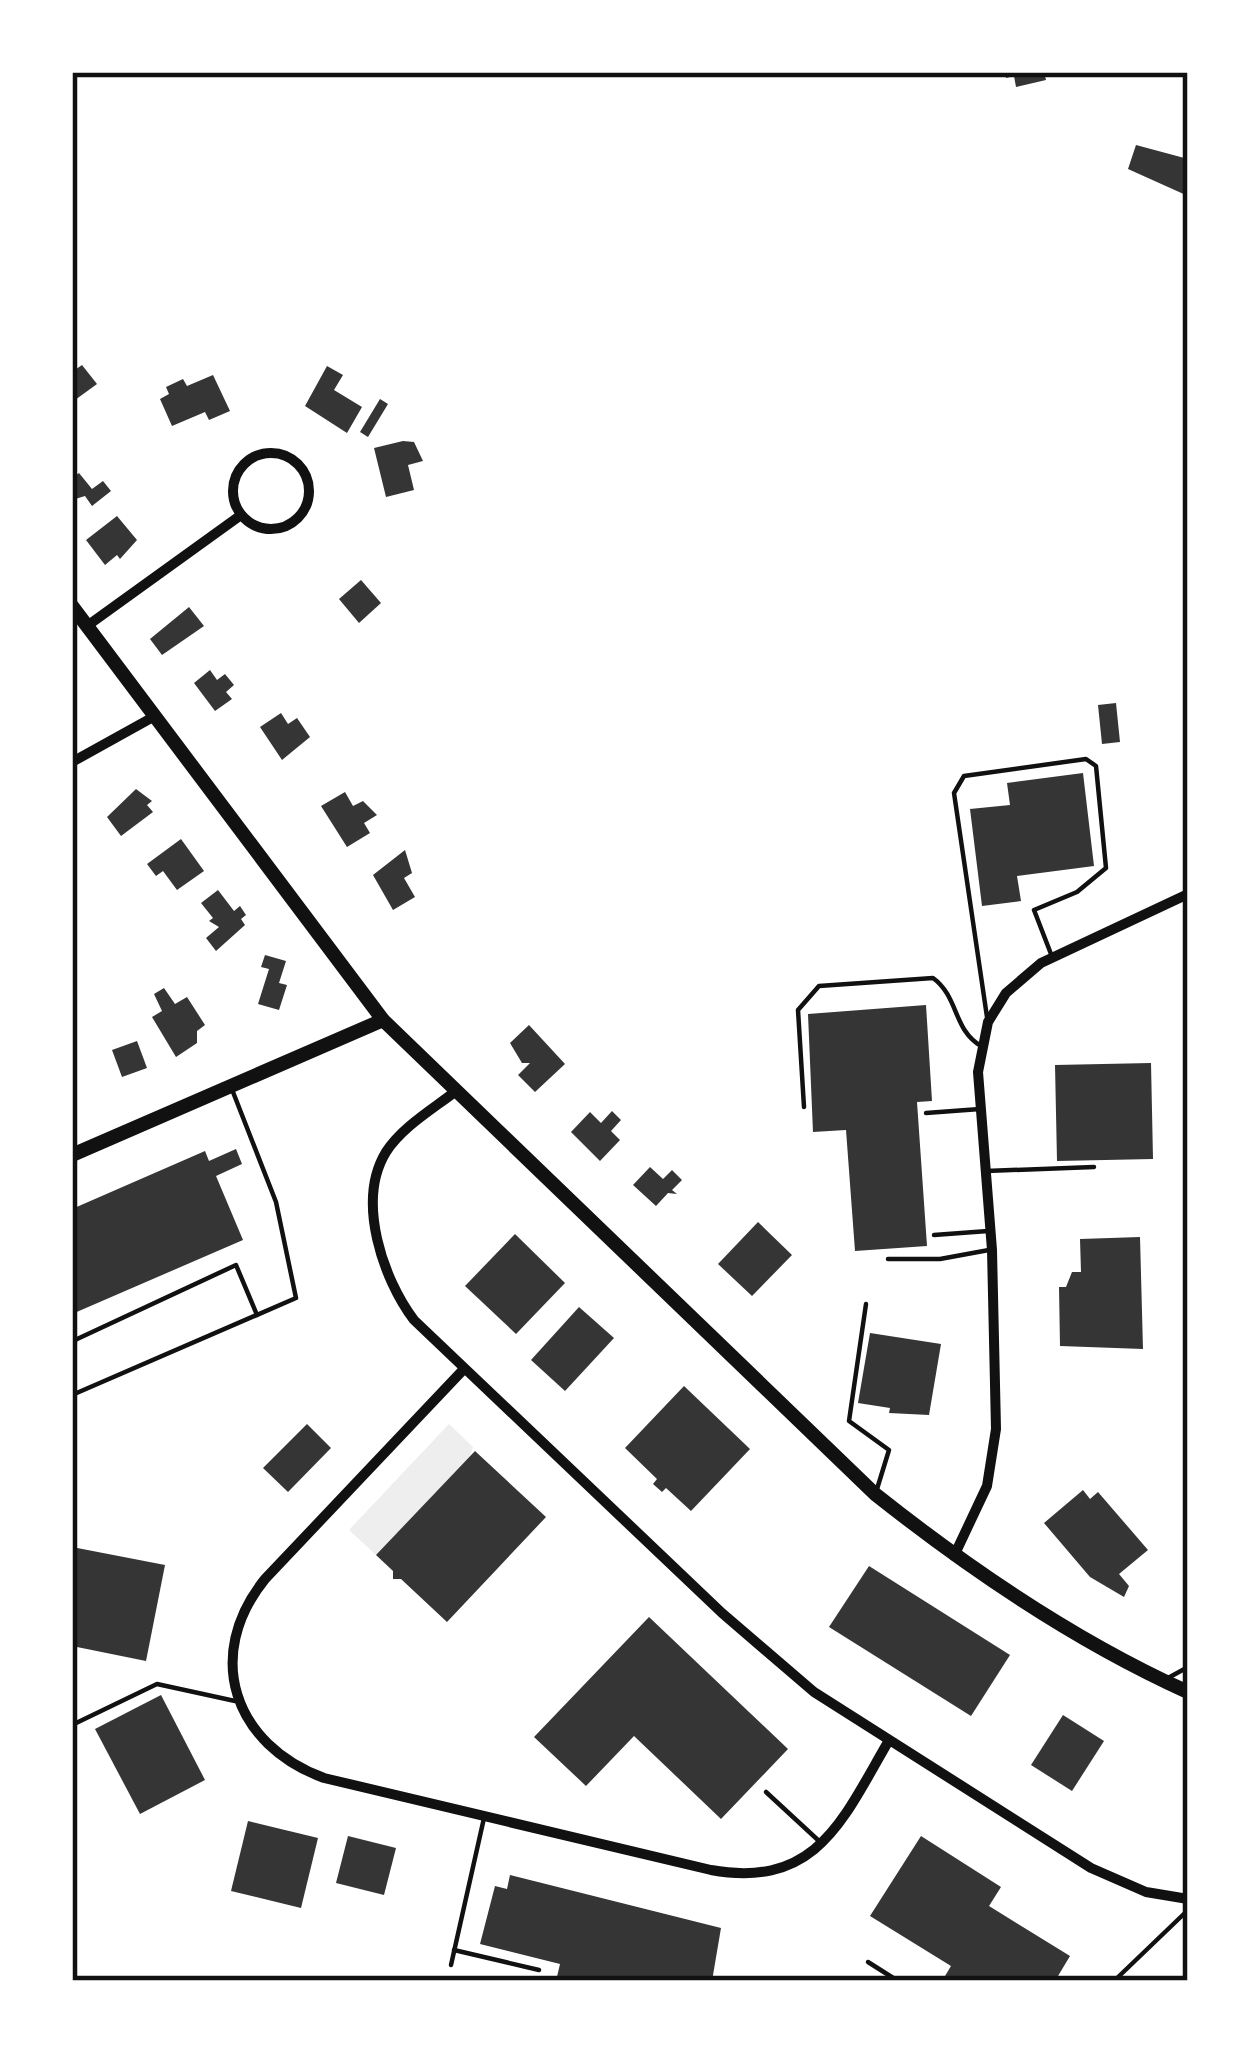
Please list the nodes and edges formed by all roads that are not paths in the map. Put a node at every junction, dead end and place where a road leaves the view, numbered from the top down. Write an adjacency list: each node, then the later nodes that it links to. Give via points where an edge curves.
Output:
1 (241, 515): 1 (street, via 278,529 300,517 310,488 298,463 269,452 249,460 234,481); 3 (street)
2 (72, 606): 3 (main road)
3 (87, 626): 4 (main road)
4 (155, 716): 5 (street); 8 (main road)
5 (72, 762)
6 (1188, 894): 7 (street)
7 (1052, 956): 9 (street, via 1013,985); 9 (lane, via 1034,910 1106,868 1096,766 1086,760 964,776 954,793)
8 (383, 1020): 11 (main road); 12 (main road)
9 (988, 1022): 10 (street)
10 (981, 1046): 13 (lane, via 967,1038 933,978 819,986 798,1010); 14 (street)
11 (231, 1086): 16 (main road); 24 (lane, via 276,1202 296,1298)
12 (456, 1090): 25 (street, via 386,1151 375,1206 396,1292); 28 (main road)
13 (804, 1107)
14 (980, 1109): 15 (lane); 18 (street)
15 (926, 1113)
16 (72, 1155)
17 (1094, 1167): 18 (lane)
18 (986, 1171): 19 (street)
19 (991, 1230): 20 (lane); 21 (street)
20 (934, 1235)
21 (992, 1250): 22 (lane); 29 (street, via 993,1468)
22 (888, 1258)
23 (866, 1304): 28 (lane, via 849,1421 889,1450)
24 (257, 1315): 26 (lane, via 236,1265 75,1340); 27 (lane)
25 (464, 1370): 33 (street, via 251,1596 234,1639); 35 (street, via 754,1642)
26 (72, 1382)
27 (72, 1395)
28 (875, 1494): 29 (main road)
29 (955, 1556): 31 (main road)
30 (1188, 1667): 31 (lane)
31 (1156, 1678): 32 (main road)
32 (1188, 1692)
33 (240, 1702): 34 (lane, via 157,1684); 37 (street, via 259,1738 308,1772)
34 (72, 1725)
35 (888, 1742): 38 (street); 39 (street, via 1091,1868)
36 (766, 1792): 38 (lane)
37 (484, 1816): 38 (street, via 726,1872 784,1867); 41 (lane)
38 (824, 1844)
39 (1188, 1899)
40 (1188, 1910): 46 (lane)
41 (454, 1950): 43 (lane); 44 (lane)
42 (868, 1962): 45 (lane)
43 (451, 1965)
44 (539, 1970)
45 (898, 1981)
46 (1114, 1981)

